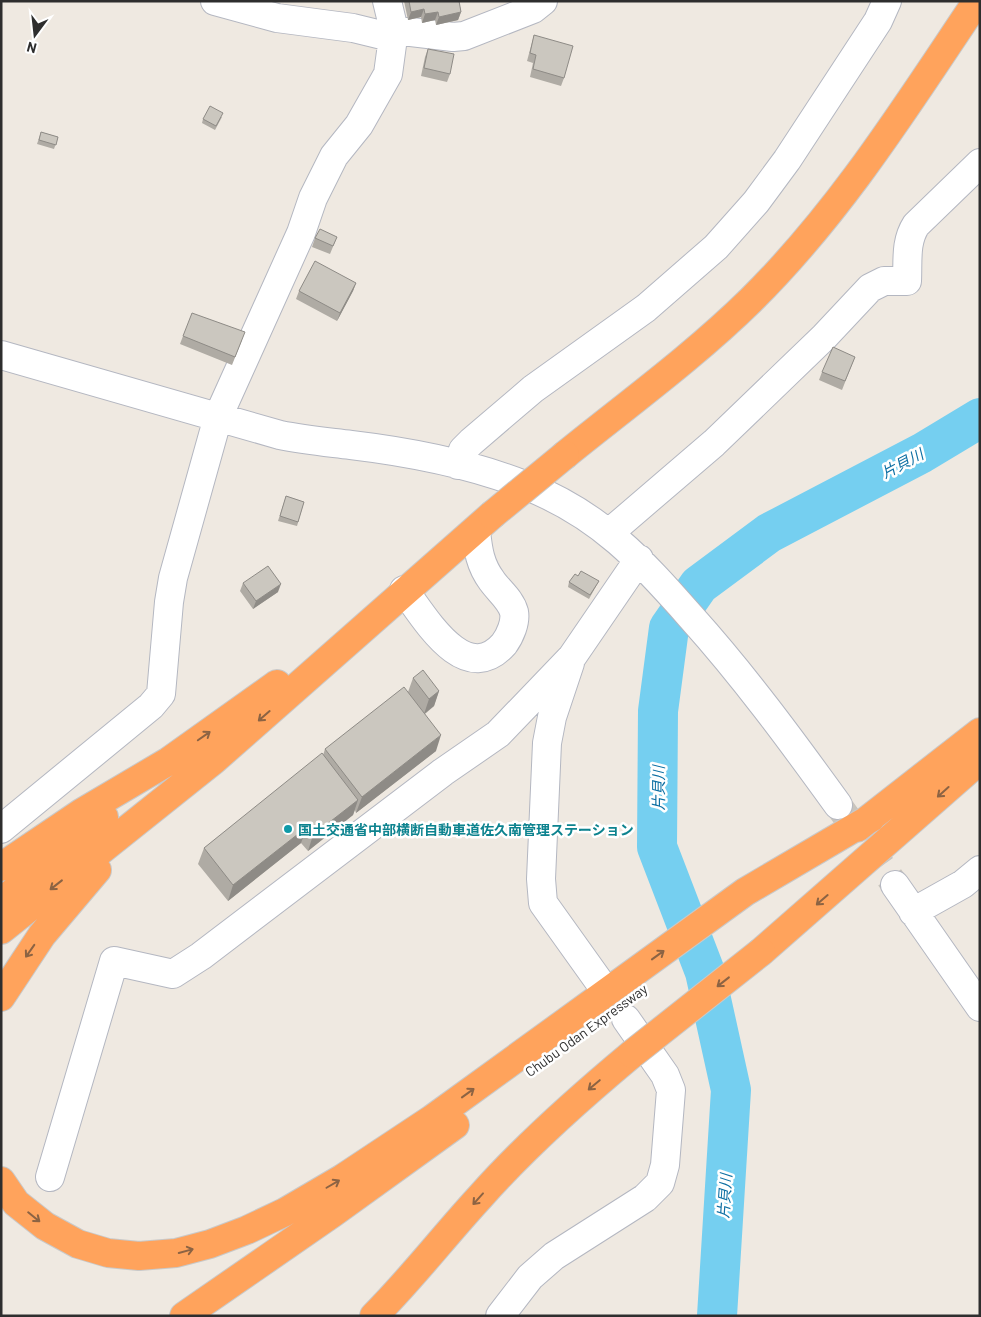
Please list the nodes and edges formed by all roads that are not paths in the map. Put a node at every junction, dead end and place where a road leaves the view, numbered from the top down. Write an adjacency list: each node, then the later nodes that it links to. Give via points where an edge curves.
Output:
1 (215, 1): 6 (street, via 277,18)
2 (387, 1): 6 (street)
3 (543, 1): 6 (street, via 533,9 464,36)
4 (887, 1): 10 (street, via 878,21 787,160 722,240 646,308 533,389 463,450)
5 (977, 1): 11 (highway, bridge, via 875,152 801,247 725,325)
6 (394, 34): 9 (street, via 388,74 359,125 334,156 312,198 301,233)
7 (980, 163): 12 (street, via 910,233 907,281 884,281 870,288 714,443)
8 (1, 355): 9 (street)
9 (218, 417): 10 (street, via 314,442 385,450); 21 (street, via 173,578 159,699)
10 (458, 465): 12 (street, via 528,486)
11 (483, 523): 14 (highway); 14 (street, via 482,566 514,612 512,629 504,643 490,656 464,657 452,649)
12 (609, 533): 13 (street)
13 (644, 564): 15 (street); 20 (street, via 719,648)
14 (404, 590): 18 (highway, one-way to 14); 19 (highway, one-way to 19)
15 (572, 657): 28 (street, via 547,743 541,879 543,903); 31 (street, via 498,734 187,965 173,974 114,962)
16 (980, 732): 28 (highway, Chubu Odan Expressway, via 871,818 748,901)
17 (980, 760): 34 (highway, one-way to 34, bridge, via 761,952 580,1097 480,1196)
18 (169, 761): 22 (highway); 25 (highway)
19 (182, 787): 27 (highway, one-way to 27); 29 (highway, one-way to 29, via 72,897)
20 (838, 805)
21 (1, 829)
22 (1, 867)
23 (980, 870): 26 (street, via 963,884)
24 (895, 885): 26 (street)
25 (1, 902)
26 (914, 912): 30 (street)
27 (1, 930)
28 (618, 996): 32 (highway, one-way to 28, via 16,1203 45,1226 78,1244 108,1253 139,1256 176,1253 210,1244 285,1212 343,1178); 33 (highway, Chubu Odan Expressway, via 333,1213); 35 (street, via 671,1090 665,1165 660,1183 646,1198 554,1256 530,1277)
29 (1, 997)
30 (980, 1007)
31 (50, 1177)
32 (1, 1181)
33 (184, 1316)
34 (374, 1316)
35 (500, 1316)

